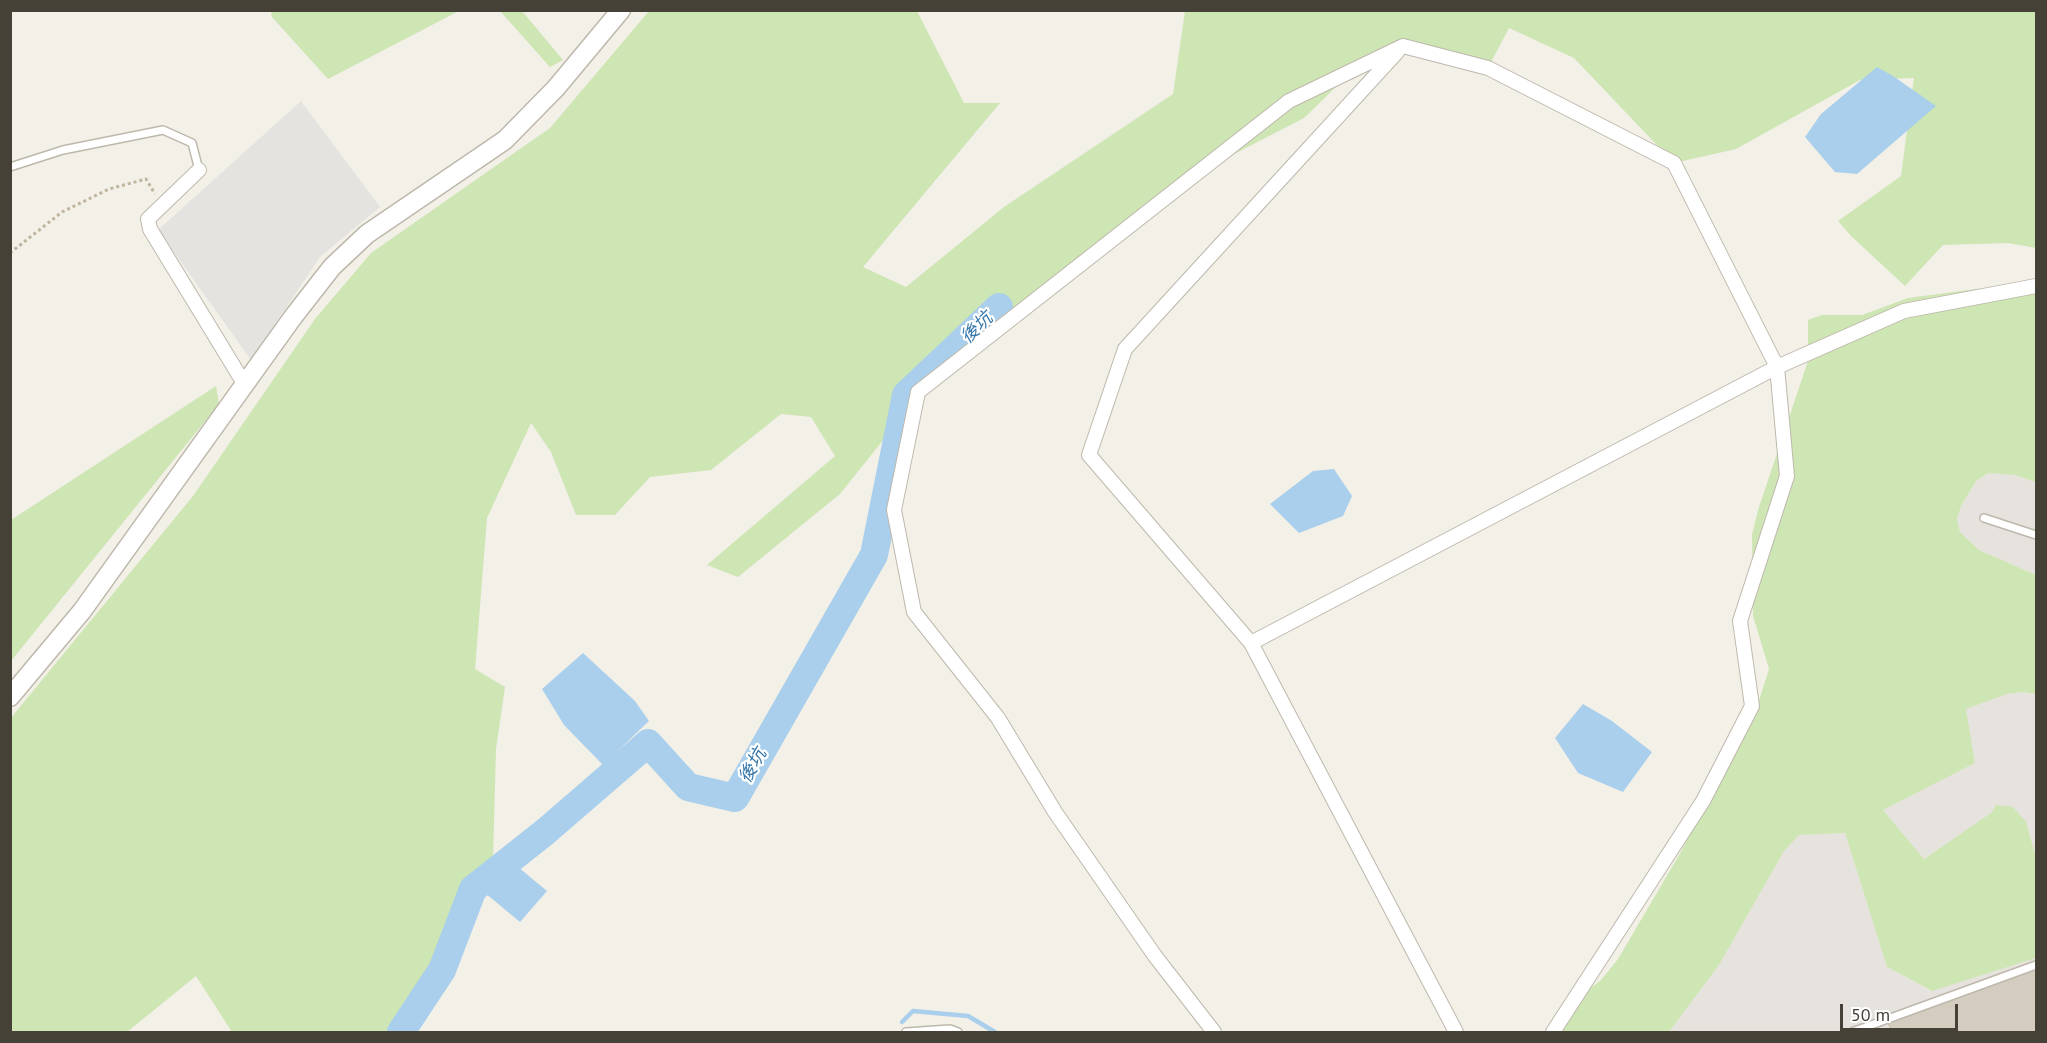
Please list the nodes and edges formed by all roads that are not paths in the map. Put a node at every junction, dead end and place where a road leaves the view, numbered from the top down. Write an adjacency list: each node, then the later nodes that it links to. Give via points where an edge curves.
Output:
1 (621, 10): 7 (street, via 556,88 505,140 367,234 332,267)
2 (1403, 46): 6 (street, via 1488,68 1674,163); 10 (street, via 1125,349 1089,456); 15 (street, via 1289,101 918,392 894,510 914,612 998,718 1055,812 1155,956)
3 (10, 167): 4 (lane, via 63,150 163,130 192,143)
4 (199, 170): 7 (street, via 148,219 150,229)
5 (2037, 286): 6 (street, via 1904,311)
6 (1777, 367): 10 (street); 17 (street, via 1787,476 1740,621 1752,706 1703,801)
7 (245, 385): 11 (street, via 82,611)
8 (1984, 518): 9 (lane)
9 (2037, 535)
10 (1251, 642): 16 (street)
11 (10, 697)
12 (2037, 965): 18 (lane)
13 (906, 1032): 14 (lane)
14 (958, 1032)
15 (1214, 1032)
16 (1456, 1032)
17 (1553, 1032)
18 (1852, 1032)

